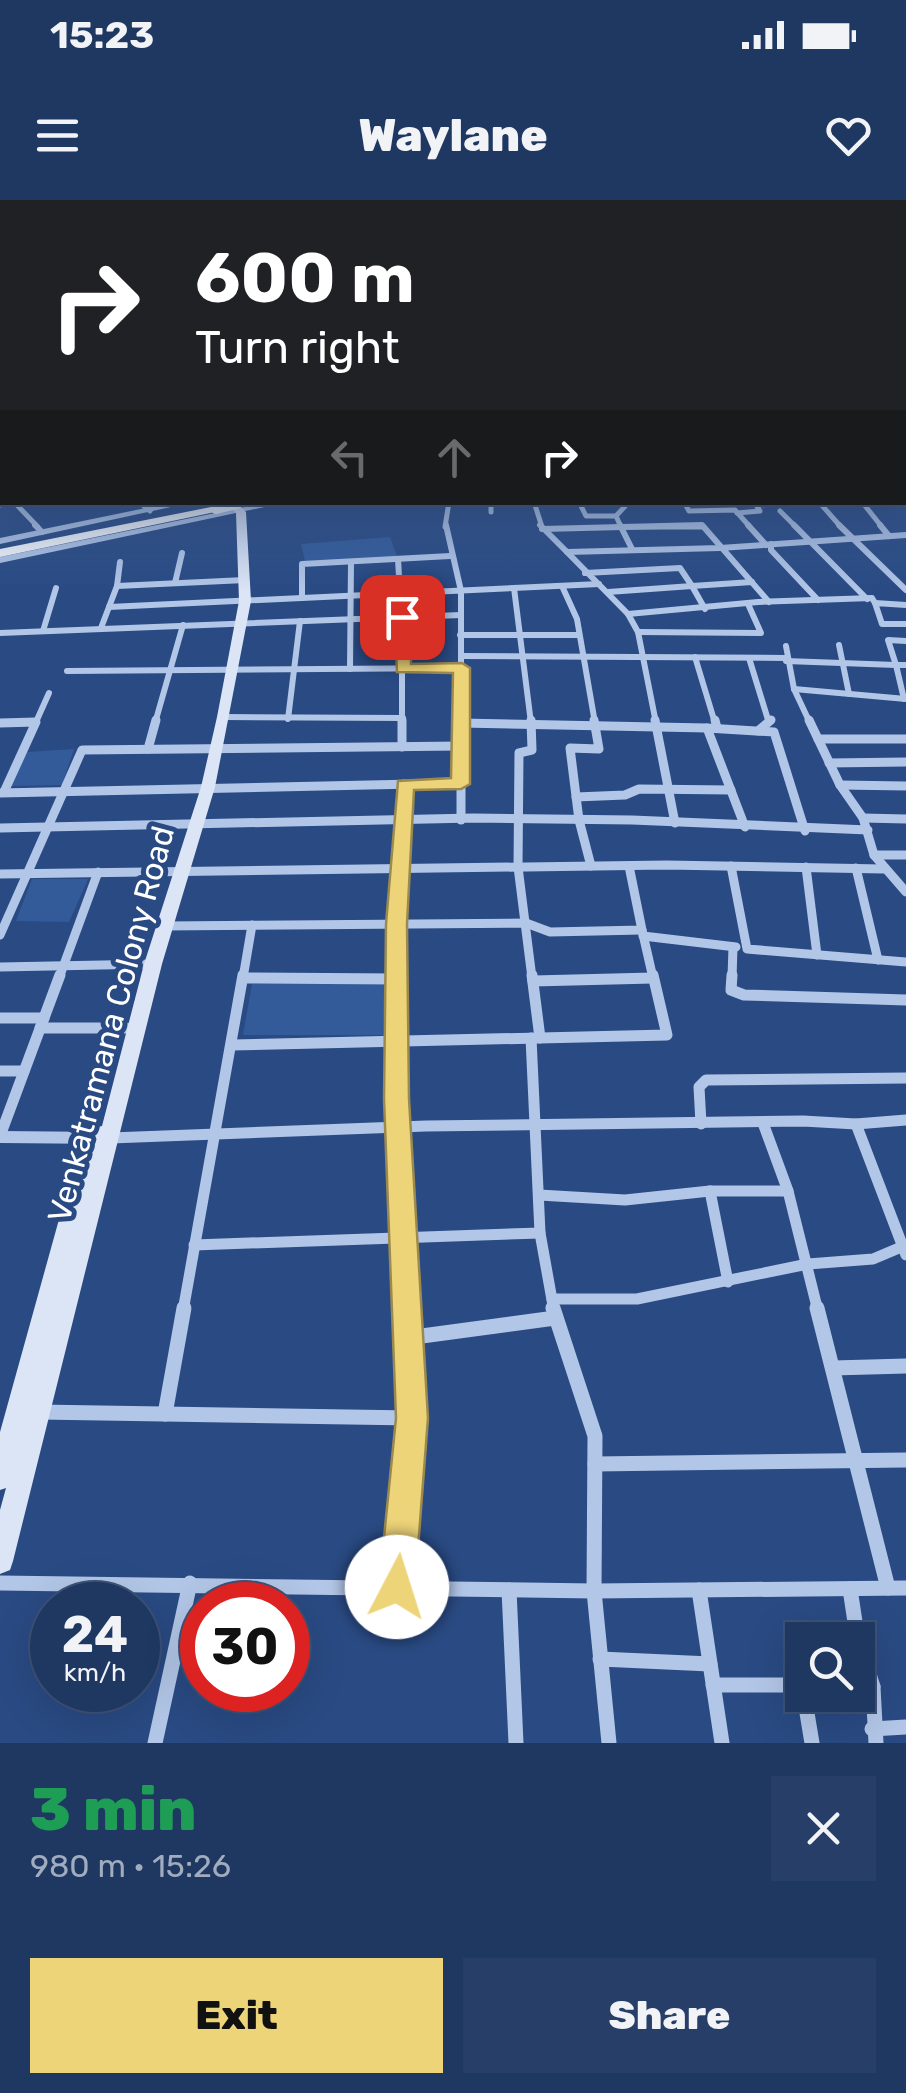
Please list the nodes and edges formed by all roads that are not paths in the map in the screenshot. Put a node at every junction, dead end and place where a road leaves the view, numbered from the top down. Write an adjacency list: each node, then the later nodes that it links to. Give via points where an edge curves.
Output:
1 (17, 505): 23 (street)
2 (143, 505): 15 (street)
3 (175, 505): 15 (street)
4 (449, 505): 35 (street)
5 (490, 505): 18 (street)
6 (534, 505): 22 (street)
7 (580, 505): 19 (street, via 586,516)
8 (624, 505): 19 (street)
9 (686, 505): 16 (street)
10 (756, 505): 14 (street, via 760,511)
11 (819, 505): 26 (street)
12 (865, 505): 25 (street)
13 (228, 506): 32 (highway); 48 (main road, Venkatramana Colony Road)
14 (735, 508): 16 (street); 28 (street)
15 (150, 510): 23 (street)
16 (690, 511): 20 (street)
17 (780, 511): 27 (street)
18 (491, 512)
19 (616, 516): 21 (street)
20 (702, 525): 21 (street); 30 (street)
21 (619, 527): 22 (street); 31 (street)
22 (542, 530): 33 (street)
23 (42, 532): 32 (street)
24 (906, 534): 25 (street)
25 (892, 536): 26 (street); 29 (street)
26 (850, 538): 27 (street); 50 (street)
27 (810, 541): 28 (street); 55 (street)
28 (768, 545): 30 (street); 56 (street)
29 (906, 545)
30 (725, 548): 31 (street); 40 (street)
31 (632, 549): 33 (street)
32 (0, 551)
33 (568, 552): 39 (street)
34 (182, 553): 41 (street)
35 (450, 556): 36 (street); 49 (street)
36 (398, 559): 38 (street); 52 (street)
37 (120, 562): 43 (street)
38 (351, 562): 53 (street); 54 (street, via 302,564)
39 (585, 573): 42 (street); 45 (street, via 680,568)
40 (752, 582): 45 (street); 57 (street)
41 (175, 583): 43 (street); 48 (street)
42 (599, 584): 44 (street); 51 (street)
43 (117, 586): 61 (street)
44 (562, 586): 47 (street); 77 (street)
45 (692, 586): 51 (street); 62 (street)
46 (56, 588): 73 (street)
47 (514, 588): 49 (street); 78 (street)
48 (241, 590): 54 (street); 61 (street); 68 (main road, Venkatramana Colony Road)
49 (460, 590): 52 (street); 64 (street)
50 (906, 590)
51 (608, 592): 63 (street)
52 (400, 594): 53 (street)
53 (350, 596): 54 (street); 66 (street)
54 (302, 598)
55 (866, 598): 56 (street); 58 (street)
56 (818, 600): 57 (street)
57 (770, 602): 59 (street)
58 (876, 603): 60 (street); 69 (street)
59 (748, 604): 62 (street); 75 (street, via 761,634)
60 (906, 605)
61 (109, 607): 72 (street)
62 (705, 609): 63 (street)
63 (628, 614): 75 (street)
64 (461, 615): 65 (street); 76 (street)
65 (402, 617): 66 (street); 92 (street)
66 (353, 620): 67 (street); 95 (street)
67 (300, 621): 68 (street); 94 (street)
68 (239, 623): 71 (street); 96 (main road, Venkatramana Colony Road)
69 (882, 624): 70 (street); 79 (street)
70 (906, 624)
71 (183, 625): 72 (street); 98 (street)
72 (100, 628): 73 (street)
73 (43, 630): 74 (street)
74 (0, 632)
75 (638, 632): 86 (street)
76 (460, 635): 78 (street); 83 (street)
77 (578, 635): 78 (street); 85 (street)
78 (524, 636): 84 (street)
79 (888, 640): 80 (street); 91 (street)
80 (906, 641)
81 (839, 645): 90 (street)
82 (786, 646): 89 (street)
83 (462, 656): 84 (street); 93 (street)
84 (524, 656): 85 (street); 109 (street)
85 (580, 656): 86 (street); 110 (street)
86 (642, 656): 87 (street); 111 (street)
87 (695, 657): 88 (street); 112 (street)
88 (749, 658): 89 (street); 113 (street, via 770,721)
89 (786, 660): 90 (street); 99 (street)
90 (842, 663): 91 (street); 101 (street)
91 (901, 665): 102 (street)
92 (403, 668): 93 (street); 95 (street); 104 (street)
93 (462, 668): 108 (street)
94 (296, 669): 95 (street); 96 (street); 105 (street)
95 (350, 669)
96 (230, 670): 98 (street); 103 (main road, Venkatramana Colony Road); 119 (main road)
97 (67, 672): 98 (street)
98 (172, 673): 118 (street)
99 (794, 689): 101 (street); 114 (street)
100 (49, 693): 106 (street)
101 (848, 694): 102 (street)
102 (905, 699)
103 (224, 717): 105 (street); 119 (main road, Venkatramana Colony Road)
104 (402, 718): 105 (street); 117 (street)
105 (288, 719)
106 (36, 722): 107 (street); 130 (street)
107 (0, 723)
108 (461, 723): 109 (street); 116 (street)
109 (532, 724): 110 (street); 136 (street, via 532,750 519,754)
110 (594, 725): 111 (street); 131 (street, via 600,749 570,748)
111 (656, 726): 112 (street); 127 (street)
112 (712, 728): 113 (street); 129 (street)
113 (758, 731): 144 (street, via 774,732)
114 (818, 739): 115 (street); 121 (street)
115 (906, 739)
116 (461, 746): 117 (street); 123 (street)
117 (402, 747): 119 (street)
118 (148, 748): 119 (street); 128 (street, via 82,750)
119 (212, 748): 126 (main road, Venkatramana Colony Road)
120 (906, 762): 121 (street)
121 (829, 763): 124 (street)
122 (404, 784): 123 (street); 126 (street); 134 (street)
123 (461, 784): 135 (street)
124 (840, 786): 125 (street); 132 (street)
125 (906, 786)
126 (203, 787): 128 (street); 138 (main road, Venkatramana Colony Road)
127 (668, 789): 129 (street); 131 (street); 139 (street)
128 (64, 790): 130 (street); 140 (street)
129 (731, 790): 141 (street)
130 (2, 792)
131 (576, 797): 137 (street)
132 (863, 818): 133 (street); 143 (street)
133 (906, 819)
134 (402, 820): 135 (street); 138 (street); 150 (street)
135 (460, 820): 136 (street)
136 (518, 820): 137 (street); 151 (street)
137 (579, 820): 139 (street); 147 (street)
138 (191, 822): 140 (street); 155 (main road, Venkatramana Colony Road)
139 (674, 823): 141 (street)
140 (48, 827): 142 (street); 157 (street)
141 (746, 827): 144 (street)
142 (0, 828)
143 (868, 830): 144 (street); 145 (street)
144 (806, 831)
145 (874, 855): 146 (street); 154 (street)
146 (906, 855)
147 (591, 866): 148 (street); 151 (street)
148 (629, 866): 149 (street); 165 (street)
149 (731, 866): 152 (street); 168 (street)
150 (398, 867): 151 (street); 155 (street); 162 (street)
151 (518, 867): 161 (street)
152 (806, 868): 153 (street); 169 (street)
153 (856, 868): 154 (street); 170 (street)
154 (884, 869): 159 (street)
155 (176, 870): 156 (street); 164 (main road, Venkatramana Colony Road); 172 (main road)
156 (98, 872): 157 (street); 173 (street)
157 (28, 873): 158 (street); 160 (street)
158 (0, 874)
159 (906, 892)
160 (4, 917): 166 (street)
161 (526, 923): 162 (street); 165 (street, via 550,932); 178 (street)
162 (396, 924): 163 (street); 177 (street)
163 (252, 925): 164 (street); 175 (street)
164 (164, 926): 172 (main road, Venkatramana Colony Road)
165 (642, 933): 167 (street); 176 (street)
166 (0, 935)
167 (734, 947): 168 (street); 179 (street, via 731,990 744,996)
168 (747, 949): 169 (street)
169 (817, 955): 170 (street)
170 (878, 960): 171 (street)
171 (906, 962)
172 (148, 964): 173 (street); 182 (main road); 197 (main road, Venkatramana Colony Road)
173 (63, 966): 174 (street); 181 (street)
174 (0, 967)
175 (244, 978): 177 (street); 185 (street)
176 (653, 978): 178 (street); 183 (street, via 667,1035)
177 (398, 979): 184 (street)
178 (533, 981): 183 (street)
179 (906, 1000)
180 (0, 1018): 181 (street)
181 (42, 1023): 182 (street); 187 (street)
182 (128, 1028): 197 (main road)
183 (535, 1038): 184 (street); 193 (street)
184 (396, 1041): 185 (street); 194 (street)
185 (232, 1045): 195 (street)
186 (0, 1071): 187 (street)
187 (24, 1071): 196 (street)
188 (906, 1078): 190 (street, via 706,1080 700,1087)
189 (906, 1120): 192 (street)
190 (701, 1124): 191 (street); 193 (street)
191 (763, 1124): 192 (street); 198 (street)
192 (856, 1124): 204 (street)
193 (536, 1126): 194 (street); 200 (street)
194 (397, 1128): 195 (street); 202 (street)
195 (213, 1136): 197 (street); 203 (street)
196 (0, 1137): 197 (street)
197 (106, 1138): 212 (main road, Venkatramana Colony Road); 218 (main road, via 69,1224)
198 (788, 1191): 199 (street); 205 (street)
199 (710, 1192): 200 (street, via 617,1202); 206 (street)
200 (539, 1195): 201 (street)
201 (540, 1233): 202 (street); 207 (street)
202 (405, 1238): 203 (street); 209 (street)
203 (194, 1245): 213 (street)
204 (905, 1249): 205 (street)
205 (808, 1264): 206 (street); 211 (street)
206 (728, 1282): 207 (street, via 637,1298)
207 (552, 1299): 208 (street)
208 (555, 1318): 209 (street); 217 (street, via 595,1436)
209 (407, 1338): 214 (street)
210 (906, 1366): 211 (street)
211 (834, 1368): 215 (street)
212 (38, 1412): 213 (street); 219 (main road, Venkatramana Colony Road)
213 (165, 1414): 214 (street)
214 (412, 1418): 223 (street)
215 (856, 1459): 216 (street); 217 (street); 224 (street)
216 (906, 1460)
217 (595, 1464): 228 (street)
218 (0, 1478)
219 (0, 1561)
220 (0, 1583): 221 (street)
221 (180, 1583)
222 (310, 1585): 223 (street)
223 (397, 1587): 226 (street)
224 (897, 1588): 225 (street)
225 (850, 1589): 227 (street); 229 (street)
226 (509, 1590): 228 (street); 239 (street)
227 (699, 1590): 228 (street); 232 (street)
228 (594, 1591): 231 (street)
229 (855, 1622)
230 (180, 1629): 238 (street)
231 (600, 1660): 232 (street); 240 (street)
232 (710, 1664): 233 (street)
233 (713, 1685): 234 (street); 241 (street)
234 (785, 1688)
235 (807, 1712): 242 (street)
236 (906, 1727): 237 (street)
237 (874, 1736)
238 (155, 1743)
239 (516, 1743)
240 (609, 1743)
241 (722, 1743)
242 (812, 1743)

